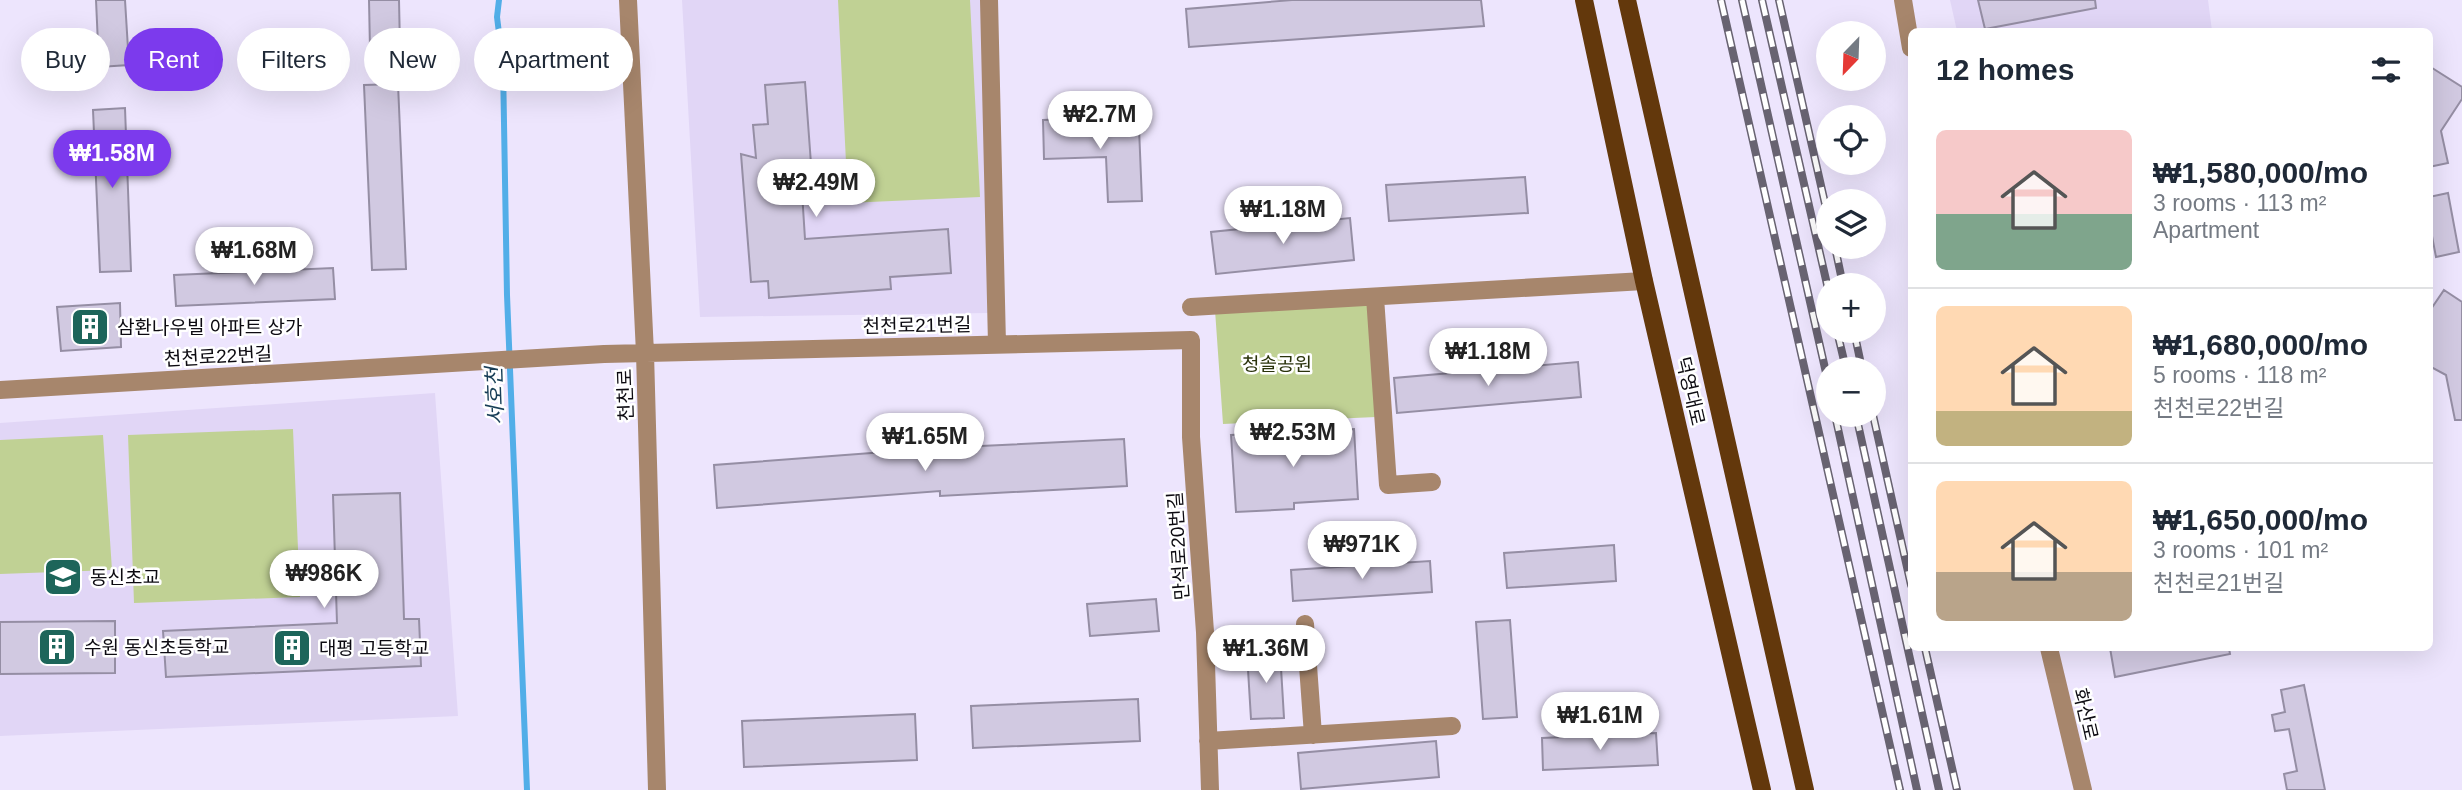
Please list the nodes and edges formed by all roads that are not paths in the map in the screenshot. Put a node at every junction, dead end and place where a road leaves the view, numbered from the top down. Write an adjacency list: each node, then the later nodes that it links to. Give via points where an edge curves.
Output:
1 (628, 0): 12 (street, 천천로)
2 (989, 0): 11 (street)
3 (1584, 0): 7 (main road, 덕영대로)
4 (1627, 0): 24 (main road, 덕영대로)
5 (1903, 0): 6 (street)
6 (1908, 30)
7 (1644, 281): 8 (street); 23 (main road, 덕영대로)
8 (1375, 297): 9 (street); 15 (street, via 1388,485)
9 (1191, 307)
10 (1191, 340): 11 (street, 천천로21번길); 20 (street, 만석로20번길, via 1191,437)
11 (997, 344): 12 (street, 천천로21번길)
12 (645, 353): 13 (street, 천천로21번길); 21 (street, 천천로)
13 (438, 365): 14 (street, 천천로22번길)
14 (0, 390)
15 (1432, 482)
16 (1305, 624): 19 (street)
17 (2050, 651): 25 (street, 화산로)
18 (1452, 726): 19 (street)
19 (1313, 735): 20 (street)
20 (1209, 741): 22 (street, 만석로20번길)
21 (657, 790)
22 (1210, 790)
23 (1762, 790)
24 (1805, 790)
25 (2083, 790)

